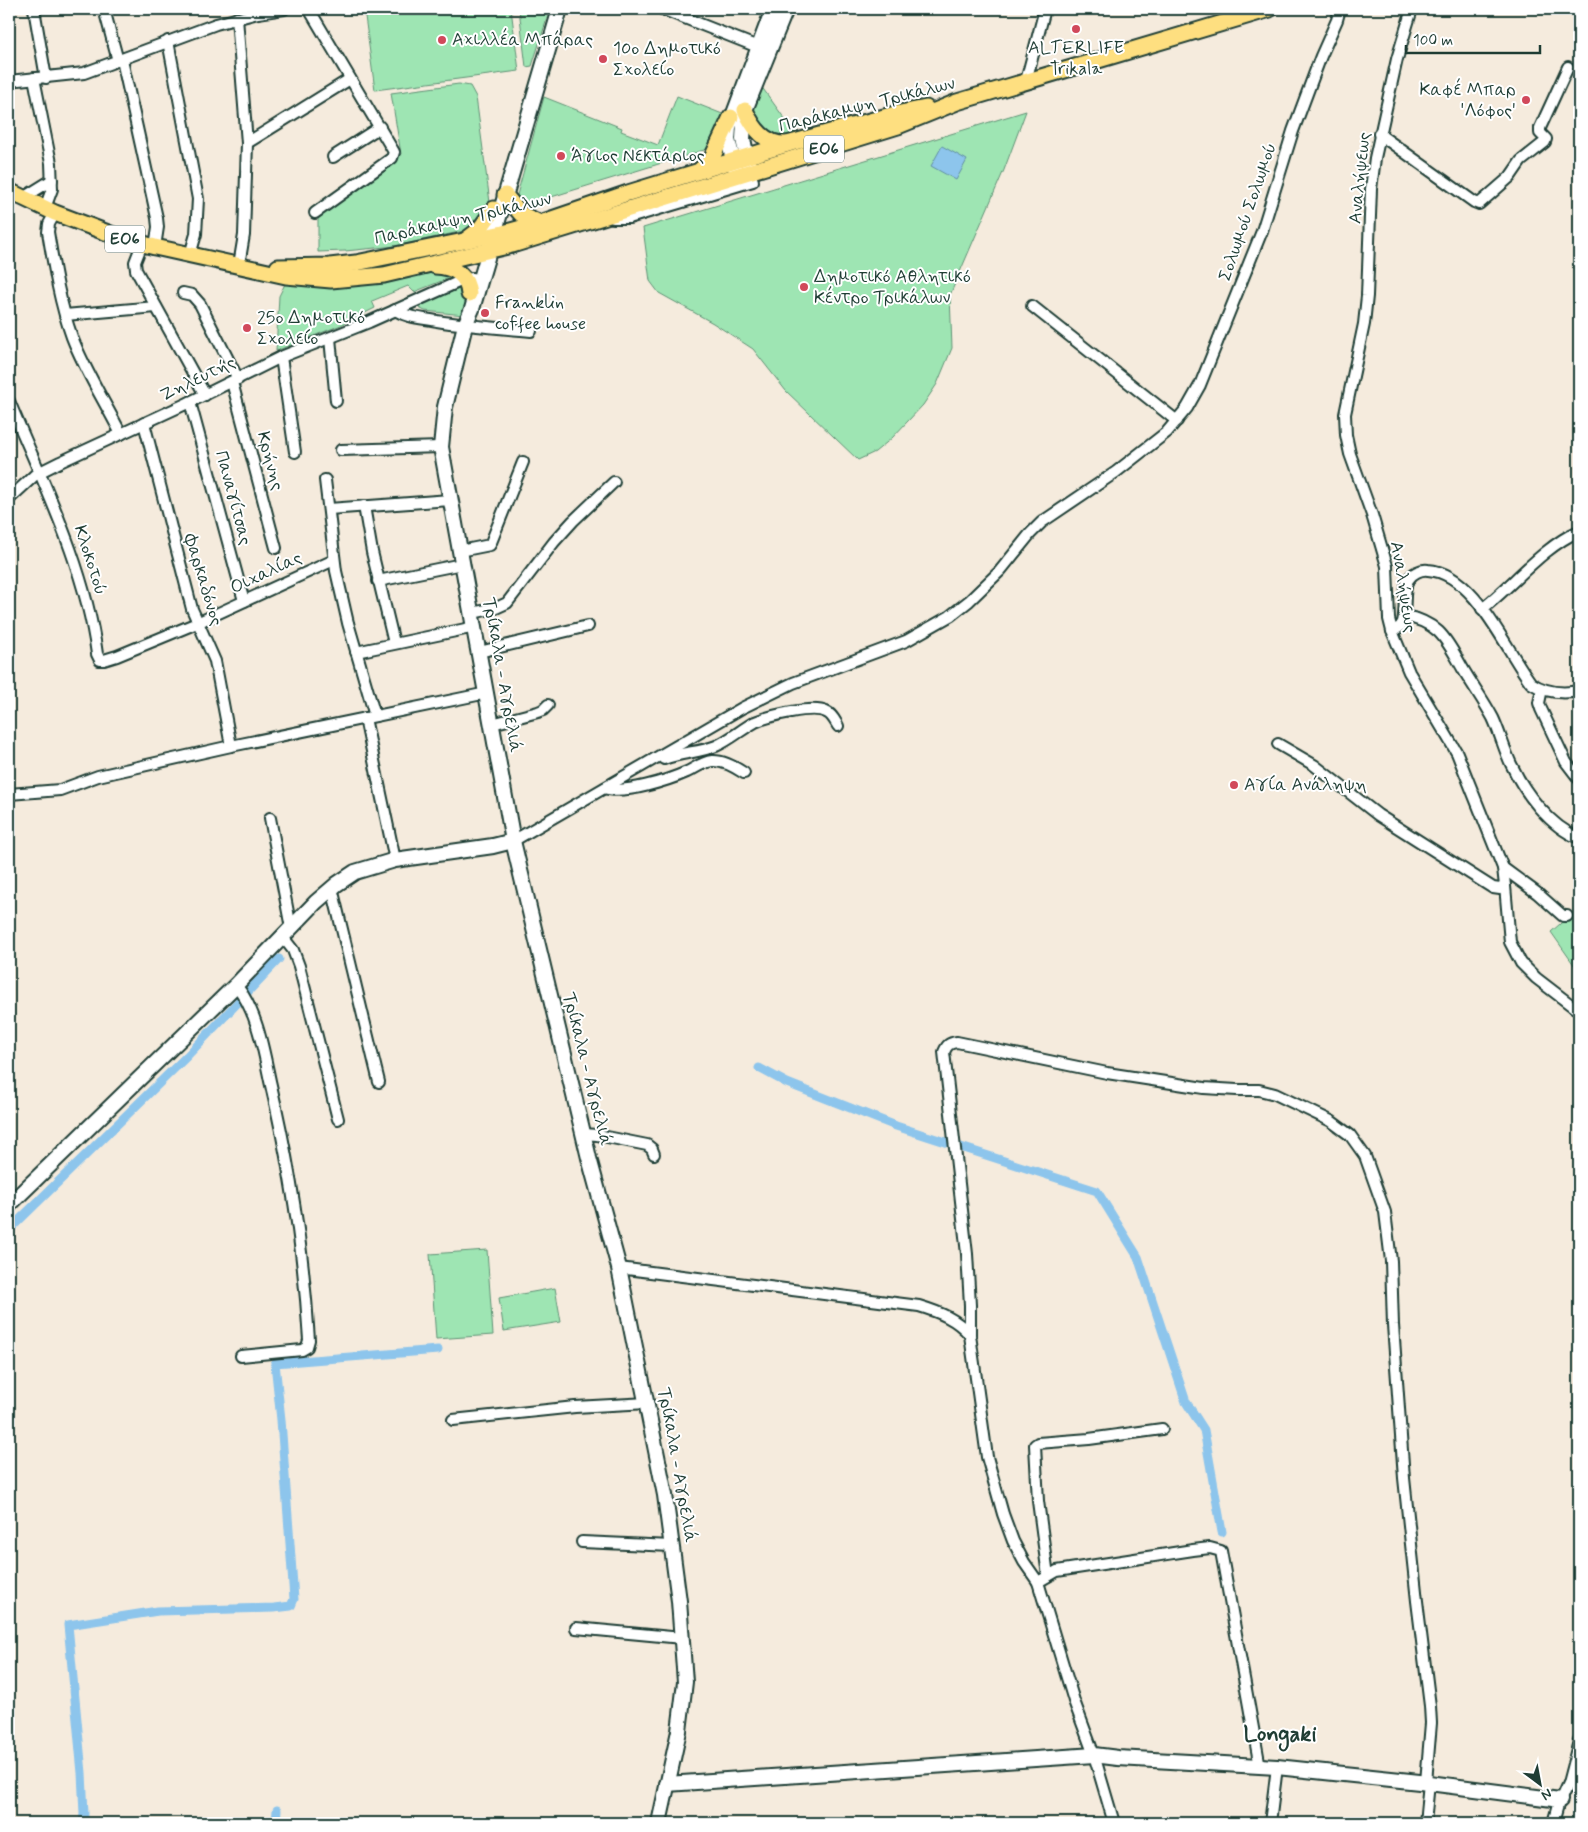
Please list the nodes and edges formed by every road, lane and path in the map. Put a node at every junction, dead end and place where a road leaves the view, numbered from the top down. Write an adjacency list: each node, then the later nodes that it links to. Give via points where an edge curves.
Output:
1 (34, 9): 20 (street)
2 (104, 9): 17 (street)
3 (284, 9): 13 (street)
4 (309, 9): 21 (street)
5 (560, 9): 31 (main road)
6 (773, 9): 16 (main road)
7 (786, 9): 16 (main road)
8 (1046, 9): 23 (street)
9 (1270, 9): 23 (main road, Παράκαμψη Τρικάλων / ΕΟ6)
10 (1340, 9): 64 (street, Σολωμού Σολωμού, via 1293,131 1259,238 1200,384)
11 (1412, 9): 28 (street, Αναλήψεως)
12 (669, 10): 16 (street)
13 (248, 12): 14 (street)
14 (237, 18): 15 (street); 29 (street)
15 (168, 42): 17 (street); 46 (street, via 198,193 195,241)
16 (764, 50): 25 (main road); 26 (main road)
17 (120, 61): 20 (street, via 84,74); 45 (street, via 157,218 158,227)
18 (1568, 67): 28 (street, via 1540,128 1545,142 1521,161 1513,173 1479,204)
19 (34, 78): 20 (street); 22 (street); 35 (street)
20 (46, 78)
21 (350, 79): 27 (street); 29 (street)
22 (9, 80)
23 (1026, 81): 24 (main road, Παράκαμψη Τρικάλων / ΕΟ6)
24 (957, 102): 30 (main road, Παράκαμψη Τρικάλων / ΕΟ6, via 895,114); 33 (main road, ΕΟ6, via 898,126)
25 (745, 110): 30 (main road, via 764,138 775,143); 33 (main road)
26 (731, 118): 33 (main road, via 728,140); 34 (main road, via 711,160)
27 (380, 127): 32 (street); 41 (street, via 394,156)
28 (1380, 134): 89 (street, Αναλήψεως, via 1371,189 1364,324 1345,424 1350,454 1387,566)
29 (247, 143): 47 (street)
30 (791, 143): 33 (main road, Παράκαμψη Τρικάλων / ΕΟ6)
31 (519, 149): 37 (main road); 39 (main road, via 506,167)
32 (333, 157)
33 (741, 170): 34 (main road, Παράκαμψη Τρικάλων / ΕΟ6); 44 (main road, ΕΟ6, via 538,238)
34 (697, 172): 42 (main road, Παράκαμψη Τρικάλων / ΕΟ6)
35 (52, 180): 38 (street); 40 (street)
36 (9, 190): 38 (main road, Παράκαμψη Τρικάλων / ΕΟ6)
37 (505, 194): 42 (main road, via 521,214); 44 (main road)
38 (23, 198): 40 (main road, Παράκαμψη Τρικάλων / ΕΟ6)
39 (494, 209): 43 (main road, via 479,230); 44 (main road)
40 (50, 210): 45 (main road, Παράκαμψη Τρικάλων / ΕΟ6); 54 (street, via 48,232)
41 (315, 213)
42 (540, 223): 44 (main road, Παράκαμψη Τρικάλων / ΕΟ6)
43 (465, 241): 44 (main road, Παράκαμψη Τρικάλων / ΕΟ6); 47 (main road, Παράκαμψη Τρικάλων / ΕΟ6, via 356,263 306,267)
44 (487, 244): 48 (main road, ΕΟ6); 49 (main road, Τρίκαλα - Αγρελιά); 55 (main road, Τρίκαλα - Αγρελιά, via 472,309)
45 (148, 246): 46 (main road, Παράκαμψη Τρικάλων / ΕΟ6); 52 (street, via 135,265)
46 (190, 255): 47 (main road, Παράκαμψη Τρικάλων / ΕΟ6)
47 (243, 266): 48 (main road, ΕΟ6, via 286,276 331,280 384,275)
48 (428, 266): 49 (main road, via 452,269)
49 (469, 284): 53 (street, Ζηλευτής); 55 (main road, Τρίκαλα - Αγρελιά)
50 (183, 293): 59 (street, Κρήνης, via 192,295 200,304)
51 (1032, 306): 64 (street)
52 (156, 307): 54 (street); 60 (street)
53 (395, 310): 55 (street, via 411,317); 57 (street, Ζηλευτής)
54 (65, 315): 66 (street, via 76,346)
55 (465, 325): 56 (street); 67 (main road, Τρίκαλα - Αγρελιά, via 445,406)
56 (531, 331)
57 (330, 338): 58 (street, Ζηλευτής); 62 (street)
58 (281, 357): 59 (street, Ζηλευτής); 69 (street)
59 (235, 380): 60 (street, Ζηλευτής); 79 (street, Κρήνης)
60 (205, 395): 63 (street, Ζηλευτής)
61 (9, 401): 71 (street, Κλοκοτού)
62 (336, 401)
63 (190, 402): 65 (street, Ζηλευτής); 83 (street, Παναγίτσας)
64 (1177, 421): 103 (street, Σολωμού Σολωμού, via 1134,458 1042,522 992,579 941,622 906,641 801,680 759,700)
65 (144, 423): 66 (street, Ζηλευτής); 87 (street, Φαρκαδόνος)
66 (121, 434): 71 (street, Ζηλευτής)
67 (442, 447): 68 (street); 75 (main road, Τρίκαλα - Αγρελιά)
68 (341, 450)
69 (295, 452)
70 (523, 462): 80 (street, via 490,545)
71 (40, 472): 74 (street, Ζηλευτής); 93 (street, Κλοκοτού, via 86,598 97,654)
72 (325, 480): 77 (street)
73 (614, 482): 86 (street, via 554,542 507,603)
74 (9, 499)
75 (450, 500): 76 (street); 80 (main road, Τρίκαλα - Αγρελιά)
76 (364, 506): 77 (street); 82 (street)
77 (329, 509): 81 (street)
78 (1579, 530): 84 (street, via 1553,546)
79 (276, 548)
80 (461, 557): 82 (street); 86 (main road, Τρίκαλα - Αγρελιά)
81 (334, 560): 83 (street, Οιχαλίας); 91 (street)
82 (378, 581): 90 (street)
83 (244, 601): 87 (street, Οιχαλίας)
84 (1482, 609): 85 (street, via 1468,590 1454,579 1423,569 1408,579); 94 (street, via 1526,677)
85 (1404, 616): 89 (street, via 1400,627); 109 (street, via 1427,623 1445,638 1493,718 1517,777 1559,828)
86 (473, 620): 90 (street); 92 (main road, Τρίκαλα - Αγρελιά)
87 (197, 623): 93 (street, Οιχαλίας); 102 (street, Φαρκαδόνος, via 215,661)
88 (588, 626): 92 (street)
89 (1392, 631): 112 (street, Αναλήψεως, via 1409,672 1457,753)
90 (394, 643): 91 (street)
91 (356, 652): 98 (street)
92 (480, 652): 96 (main road, Τρίκαλα - Αγρελιά)
93 (102, 660)
94 (1542, 689): 95 (street, via 1559,693); 105 (street, via 1541,709 1566,762)
95 (1579, 691)
96 (487, 693): 98 (street); 99 (main road, Τρίκαλα - Αγρελιά)
97 (548, 705): 99 (street, via 538,712)
98 (370, 717): 102 (street); 111 (street)
99 (492, 724): 110 (main road, Τρίκαλα - Αγρελιά)
100 (838, 726): 103 (street, via 825,711 781,714 756,722 714,747 674,754)
101 (1278, 744): 113 (street, via 1314,765 1378,816 1493,888)
102 (231, 746): 107 (street, via 98,776 60,790)
103 (644, 764): 106 (street)
104 (744, 773): 106 (street, via 729,764 713,761 648,785)
105 (1579, 779)
106 (605, 788): 110 (street)
107 (9, 794)
108 (270, 818): 116 (street)
109 (1579, 838)
110 (513, 841): 111 (main road); 121 (main road, Τρίκαλα - Αγρελιά)
111 (395, 860): 114 (main road, via 355,872)
112 (1503, 868): 113 (street, Αναλήψεως); 115 (street)
113 (1505, 886): 118 (street, Αναλήψεως, via 1510,942 1521,964)
114 (332, 888): 116 (main road); 119 (street)
115 (1567, 916)
116 (287, 932): 117 (main road); 120 (street, via 299,966)
117 (238, 988): 123 (main road); 126 (street, via 253,1013 274,1095 289,1170 309,1340 302,1350)
118 (1579, 1008)
119 (379, 1082)
120 (338, 1120)
121 (584, 1134): 122 (street, via 647,1145); 124 (main road, Τρίκαλα - Αγρελιά)
122 (654, 1154)
123 (9, 1205)
124 (619, 1268): 125 (street, via 919,1306 948,1316); 127 (main road, Τρίκαλα - Αγρελιά)
125 (970, 1335): 133 (street, via 987,1457 1013,1540); 140 (street, via 967,1254 944,1052 946,1046 957,1042 1107,1073 1204,1088 1259,1090 1275,1094 1331,1121 1350,1135 1365,1156 1385,1212 1391,1261 1404,1478 1430,1706)
126 (241, 1356)
127 (648, 1403): 128 (street); 131 (main road, Τρίκαλα - Αγρελιά)
128 (453, 1420)
129 (1162, 1429): 132 (street, via 1035,1445 1038,1501)
130 (582, 1542): 131 (street)
131 (672, 1546): 135 (main road, Τρίκαλα - Αγρελιά)
132 (1048, 1576): 133 (street); 138 (street, via 1175,1552 1210,1548 1221,1551)
133 (1038, 1582): 137 (street)
134 (576, 1628): 135 (street)
135 (682, 1638): 141 (main road, Τρίκαλα - Αγρελιά, via 685,1695)
136 (1579, 1741): 142 (street)
137 (1094, 1755): 138 (main road); 141 (main road); 144 (street)
138 (1260, 1767): 139 (main road)
139 (1277, 1768): 140 (main road); 145 (street)
140 (1428, 1783): 142 (main road); 146 (street)
141 (667, 1784): 143 (main road, Τρίκαλα - Αγρελιά)
142 (1560, 1800): 147 (street)
143 (659, 1823)
144 (1114, 1823)
145 (1270, 1823)
146 (1426, 1823)
147 (1553, 1823)

